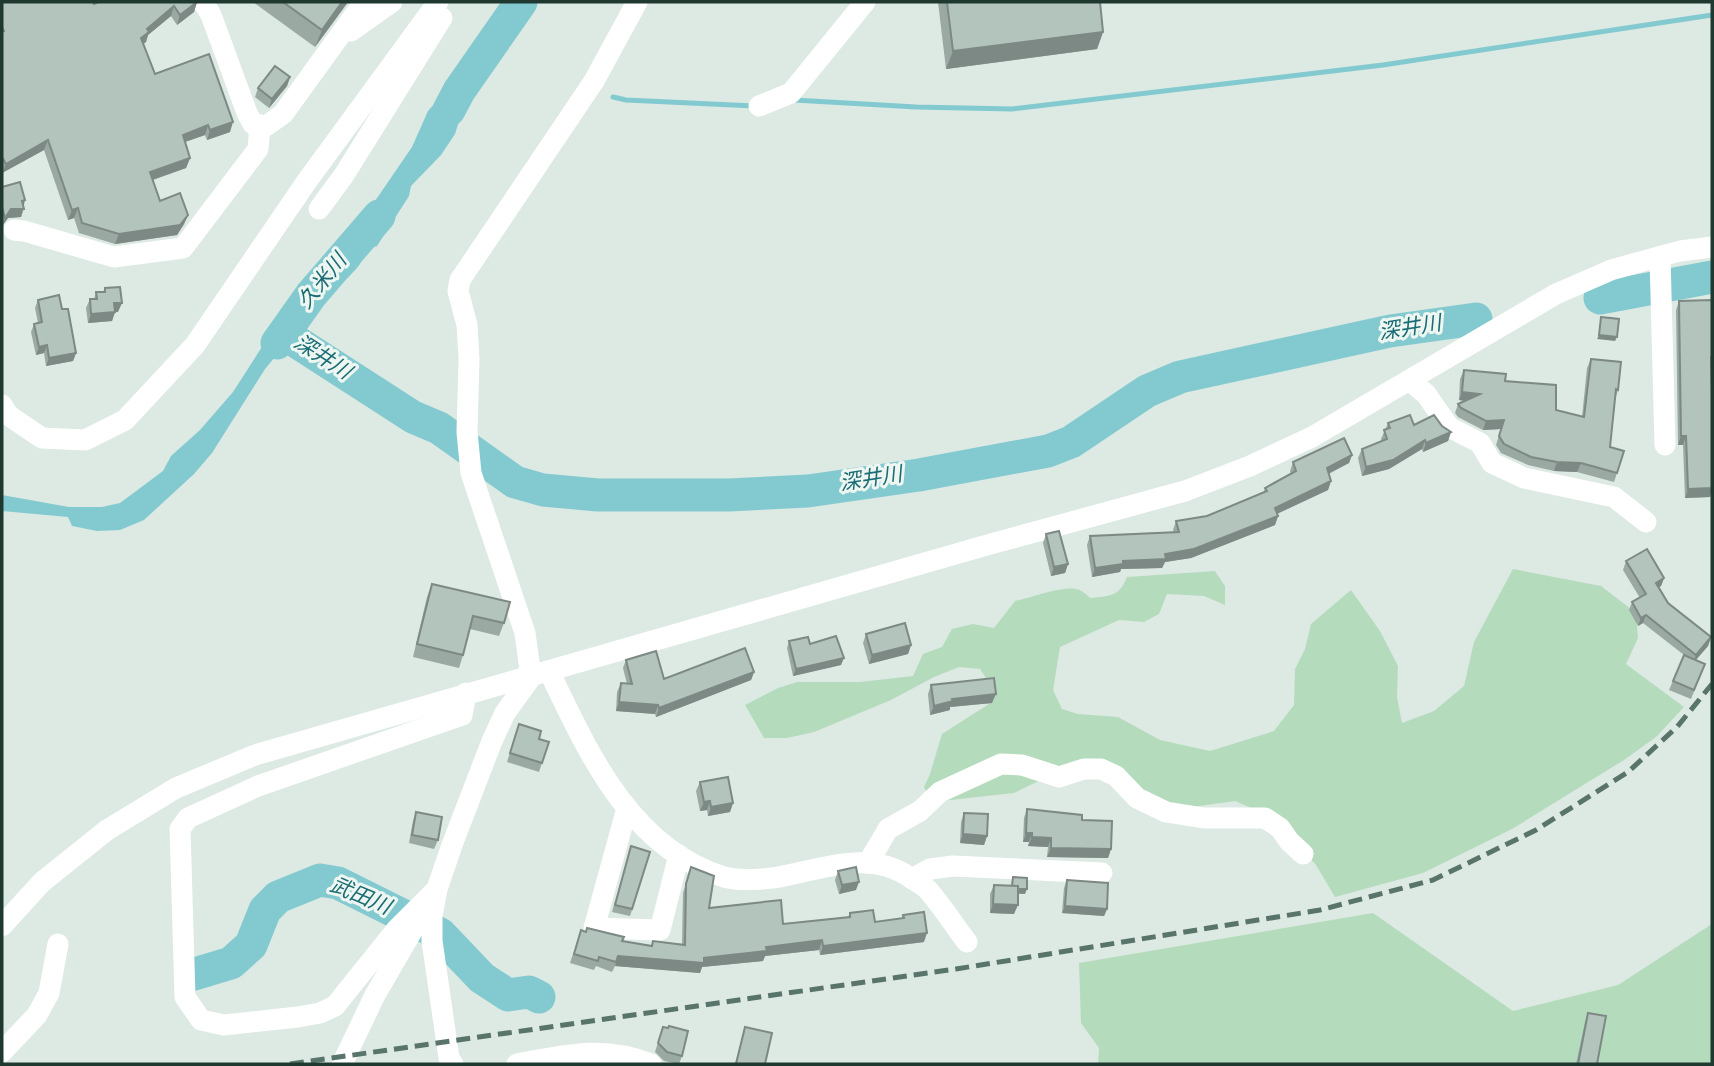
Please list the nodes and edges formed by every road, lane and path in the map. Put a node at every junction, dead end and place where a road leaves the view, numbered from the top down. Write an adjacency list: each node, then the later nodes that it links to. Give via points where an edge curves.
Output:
1 (203, 2): 10 (street, via 247,113 253,124)
2 (364, 2): 8 (street)
3 (392, 2): 8 (street)
4 (438, 2): 16 (street, via 195,345 125,420 85,440 42,438 8,415)
5 (452, 2): 11 (street)
6 (637, 2): 19 (street, via 594,81 460,280 458,291 467,325 471,473)
7 (865, 2): 9 (street, via 791,93)
8 (329, 51): 10 (street, via 283,114)
9 (759, 106)
10 (260, 125): 12 (street, via 258,149 183,248 114,257)
11 (319, 209)
12 (13, 230)
13 (1712, 247): 14 (street)
14 (1660, 257): 15 (street, via 1611,270 1556,293); 17 (street)
15 (1410, 381): 18 (street, via 1426,394 1449,427 1479,443 1492,463 1524,478 1614,497); 19 (street, via 1312,437 1185,491)
16 (2, 405)
17 (1665, 445)
18 (1646, 522)
19 (540, 674): 20 (street); 21 (street, via 600,773); 27 (street, via 505,713)
20 (466, 693): 27 (street, via 462,715 258,786 188,818 180,829 185,997 201,1020 224,1026 320,1013 335,1006 396,930); 28 (street, via 255,755 176,788 107,830 42,882)
21 (627, 808): 23 (street, via 658,842); 23 (street, via 594,929 660,930)
22 (1303, 853): 24 (street, via 1265,818 1166,813 1137,798 1116,776 1101,769 1059,777 1002,764 940,792 920,811 888,828)
23 (679, 855): 24 (street, via 726,877 773,879)
24 (868, 863): 26 (street, via 881,863)
25 (1102, 873): 26 (street, via 953,866 930,869)
26 (912, 879): 29 (street, via 926,888)
27 (437, 889): 33 (street, via 375,995); 34 (street, via 432,940)
28 (2, 926)
29 (967, 942)
30 (58, 944): 31 (street, via 49,993 37,1015)
31 (2, 1052)
32 (644, 1063): 35 (street, via 610,1052 579,1052)
33 (342, 1064)
34 (453, 1064)
35 (517, 1064)

